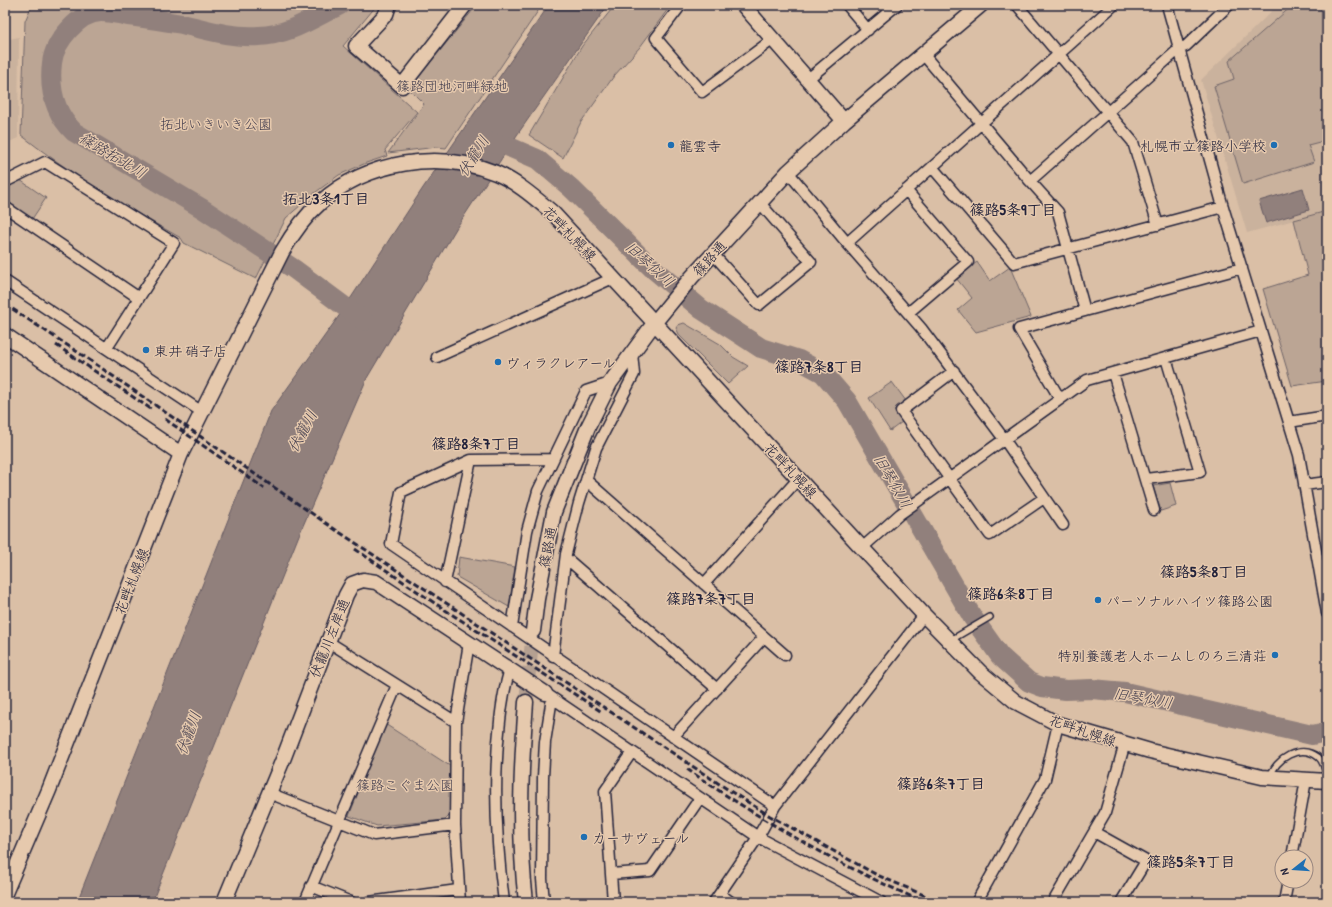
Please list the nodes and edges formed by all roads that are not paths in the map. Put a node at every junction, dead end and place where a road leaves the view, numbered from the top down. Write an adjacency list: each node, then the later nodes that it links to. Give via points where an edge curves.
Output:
1 (389, 5): 2 (main road, via 386,14 356,46 402,86)
2 (465, 5)
3 (681, 5): 13 (street, via 656,38 702,92)
4 (743, 5): 13 (main road)
5 (847, 5): 12 (street)
6 (897, 5): 12 (street)
7 (981, 5): 15 (main road, 篠路通)
8 (1017, 5): 16 (street)
9 (1114, 5): 16 (street)
10 (1167, 5): 14 (street)
11 (1229, 5): 14 (street, via 1186,46)
12 (868, 30): 17 (street)
13 (772, 40): 17 (main road)
14 (1179, 49): 18 (street); 28 (street)
15 (923, 54): 19 (main road, 篠路通); 20 (street)
16 (1058, 54): 18 (street); 20 (street)
17 (808, 79): 19 (main road)
18 (1108, 112): 23 (street); 29 (street, via 1133,142)
19 (844, 121): 22 (main road, 篠路通)
20 (981, 122): 21 (street); 23 (street)
21 (932, 167): 25 (street); 31 (street, via 1014,263)
22 (788, 172): 26 (main road, 篠路通); 30 (street)
23 (1030, 181): 31 (street, via 1058,212)
24 (5, 182): 36 (street, via 45,162 174,243)
25 (906, 190): 30 (street); 38 (street, via 968,262)
26 (760, 203): 32 (main road, 篠路通); 32 (street, via 811,262 759,305)
27 (5, 207): 36 (street)
28 (1223, 207): 29 (street); 33 (street)
29 (1158, 225): 31 (street)
30 (846, 243): 38 (street)
31 (1068, 249): 37 (street)
32 (713, 254): 39 (main road, 篠路通)
33 (1242, 268): 37 (street); 40 (street)
34 (614, 278): 39 (main road, 花畔札幌線); 44 (street); 50 (main road, 花畔札幌線, via 553,213 509,180 479,168 436,162 394,165 358,178 321,201 294,232)
35 (5, 281): 42 (street)
36 (139, 298): 42 (street)
37 (1085, 311): 49 (street, via 1019,329)
38 (908, 313): 46 (street)
39 (655, 322): 43 (main road, 篠路通); 57 (main road, 花畔札幌線)
40 (1261, 331): 45 (street); 52 (street)
41 (5, 335): 54 (main road)
42 (107, 348): 50 (street)
43 (632, 353): 48 (main road, 篠路通); 60 (street, via 634,374 596,448)
44 (437, 356)
45 (1166, 358): 47 (street); 59 (street, via 1200,472)
46 (954, 371): 53 (street); 58 (street, via 901,411)
47 (1113, 373): 49 (street, via 1087,380); 59 (street)
48 (610, 383): 55 (street, via 586,391); 75 (main road, 篠路通, via 588,427 554,512)
49 (1060, 399): 53 (street)
50 (202, 412): 54 (main road, 花畔札幌線)
51 (1327, 416): 52 (street)
52 (1289, 422): 62 (street, via 1299,455)
53 (1004, 439): 58 (street); 63 (street)
54 (181, 454): 107 (main road, 花畔札幌線, via 49,790)
55 (552, 459): 56 (street); 74 (street, via 538,491 527,531)
56 (471, 460): 69 (street); 69 (street, via 401,492 391,544)
57 (799, 478): 66 (main road, 花畔札幌線); 70 (street)
58 (948, 479): 63 (street, via 990,535); 66 (street, via 900,514)
59 (1146, 479): 64 (street)
60 (586, 480): 67 (street); 70 (street)
61 (1327, 482): 62 (street)
62 (1304, 485): 68 (street)
63 (1044, 498): 65 (street)
64 (1154, 510)
65 (1063, 525)
66 (862, 548): 72 (main road, 花畔札幌線)
67 (566, 558): 81 (street); 84 (street)
68 (1322, 559): 71 (street)
69 (446, 582): 74 (street)
70 (704, 584): 76 (street)
71 (1327, 613)
72 (924, 614): 78 (main road, 花畔札幌線); 97 (street)
73 (990, 617): 78 (lane)
74 (512, 627): 81 (street)
75 (533, 631)
76 (764, 637): 80 (street); 84 (street)
77 (327, 640): 79 (main road, 伏籠川左岸通, via 352,584 363,580 376,582); 83 (street); 95 (main road, 伏籠川左岸通)
78 (950, 641): 88 (main road, 花畔札幌線, via 980,672 1016,702)
79 (469, 643): 82 (main road, 伏籠川左岸通); 87 (street)
80 (785, 655)
81 (553, 656): 89 (street)
82 (510, 670): 85 (main road, 伏籠川左岸通); 114 (street, via 504,685 495,792)
83 (397, 685): 87 (street); 98 (street)
84 (717, 688): 89 (street)
85 (548, 695): 91 (street); 116 (street, via 543,777)
86 (526, 702): 115 (main road, via 520,772 520,831)
87 (456, 722): 99 (street)
88 (1058, 724): 90 (main road, 花畔札幌線); 120 (street, via 1045,779 977,901)
89 (673, 737): 97 (street)
90 (1125, 743): 92 (main road, 花畔札幌線); 100 (street, via 1105,813)
91 (632, 752): 96 (street); 103 (street, via 605,791)
92 (1269, 778): 93 (main road, 花畔札幌線); 94 (lane, via 1272,769 1285,756 1301,753 1316,756 1321,760)
93 (1306, 780): 94 (main road, 花畔札幌線); 102 (street)
94 (1327, 781)
95 (269, 793): 98 (street); 109 (main road, 伏籠川左岸通)
96 (700, 798): 101 (street); 103 (street, via 650,871)
97 (775, 806): 101 (street)
98 (339, 822): 99 (street, via 374,835); 104 (street)
99 (454, 825): 106 (street)
100 (1094, 832): 121 (street); 122 (street, via 1146,861)
101 (758, 837): 108 (street); 119 (street)
102 (1293, 849)
103 (611, 874): 117 (street)
104 (311, 886): 110 (street); 111 (street)
105 (1286, 889): 123 (street)
106 (458, 890): 112 (street); 113 (street)
107 (5, 893)
108 (717, 898): 118 (street)
109 (224, 902)
110 (305, 902)
111 (351, 902)
112 (369, 902)
113 (460, 902)
114 (504, 902)
115 (526, 902)
116 (544, 902)
117 (613, 902)
118 (731, 902)
119 (881, 902)
120 (979, 902)
121 (1053, 902)
122 (1121, 902)
123 (1284, 902)

